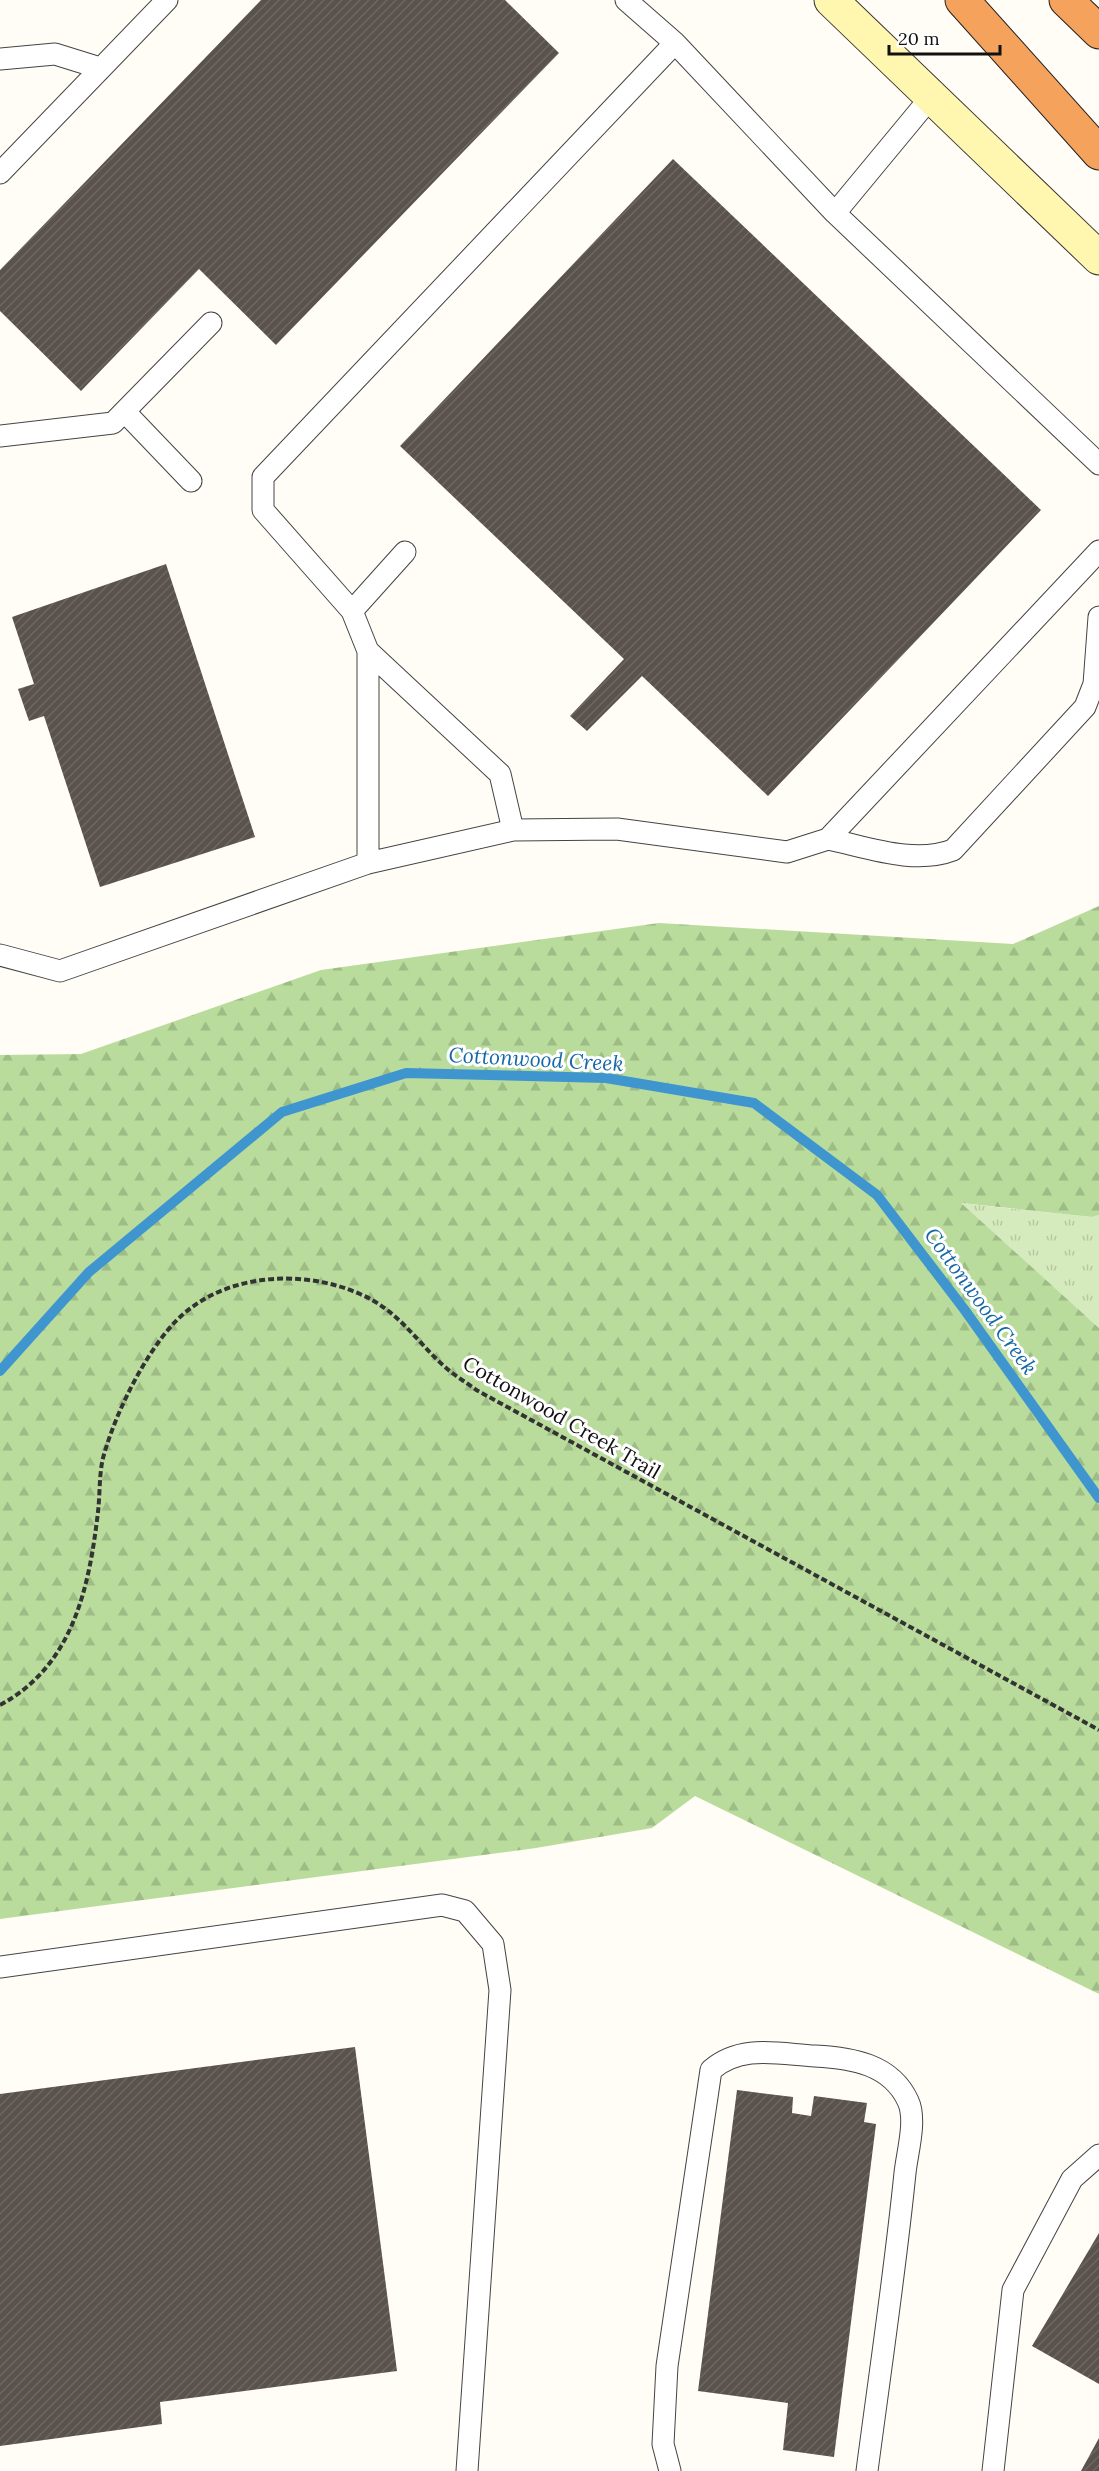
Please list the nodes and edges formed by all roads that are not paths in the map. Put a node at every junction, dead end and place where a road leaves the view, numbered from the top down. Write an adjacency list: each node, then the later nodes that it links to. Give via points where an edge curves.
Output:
1 (167, 0): 9 (lane)
2 (626, 0): 7 (lane)
3 (831, 0): 10 (main road)
4 (962, 0): 11 (highway)
5 (1066, 0): 6 (highway)
6 (1099, 32)
7 (675, 43): 13 (lane); 22 (lane, via 263,477 263,510)
8 (0, 59): 9 (lane, via 55,54)
9 (100, 68): 12 (lane)
10 (931, 97): 13 (lane); 14 (main road)
11 (1099, 153)
12 (0, 174)
13 (835, 213): 18 (lane)
14 (1099, 258)
15 (211, 323): 16 (lane)
16 (124, 412): 17 (lane, via 113,423); 19 (lane)
17 (0, 436)
18 (1099, 464)
19 (191, 481)
20 (1099, 551): 26 (lane)
21 (405, 552): 22 (lane)
22 (352, 611): 24 (lane)
23 (1099, 617): 26 (lane, via 1094,684 1085,707 953,850 911,856)
24 (368, 651): 25 (lane, via 500,774); 27 (lane)
25 (513, 830): 26 (lane, via 617,829 787,852); 27 (lane)
26 (828, 839)
27 (368, 864): 28 (lane, via 60,971)
28 (0, 955)
29 (0, 1966): 31 (lane, via 442,1905 465,1911 493,1944 501,1990)
30 (1099, 2155): 34 (lane, via 1072,2179 1013,2290)
31 (467, 2471)
32 (670, 2471): 33 (lane, via 663,2444 667,2366 711,2070 744,2052 845,2058 883,2071 898,2083 909,2103 903,2190)
33 (867, 2471)
34 (993, 2471)

